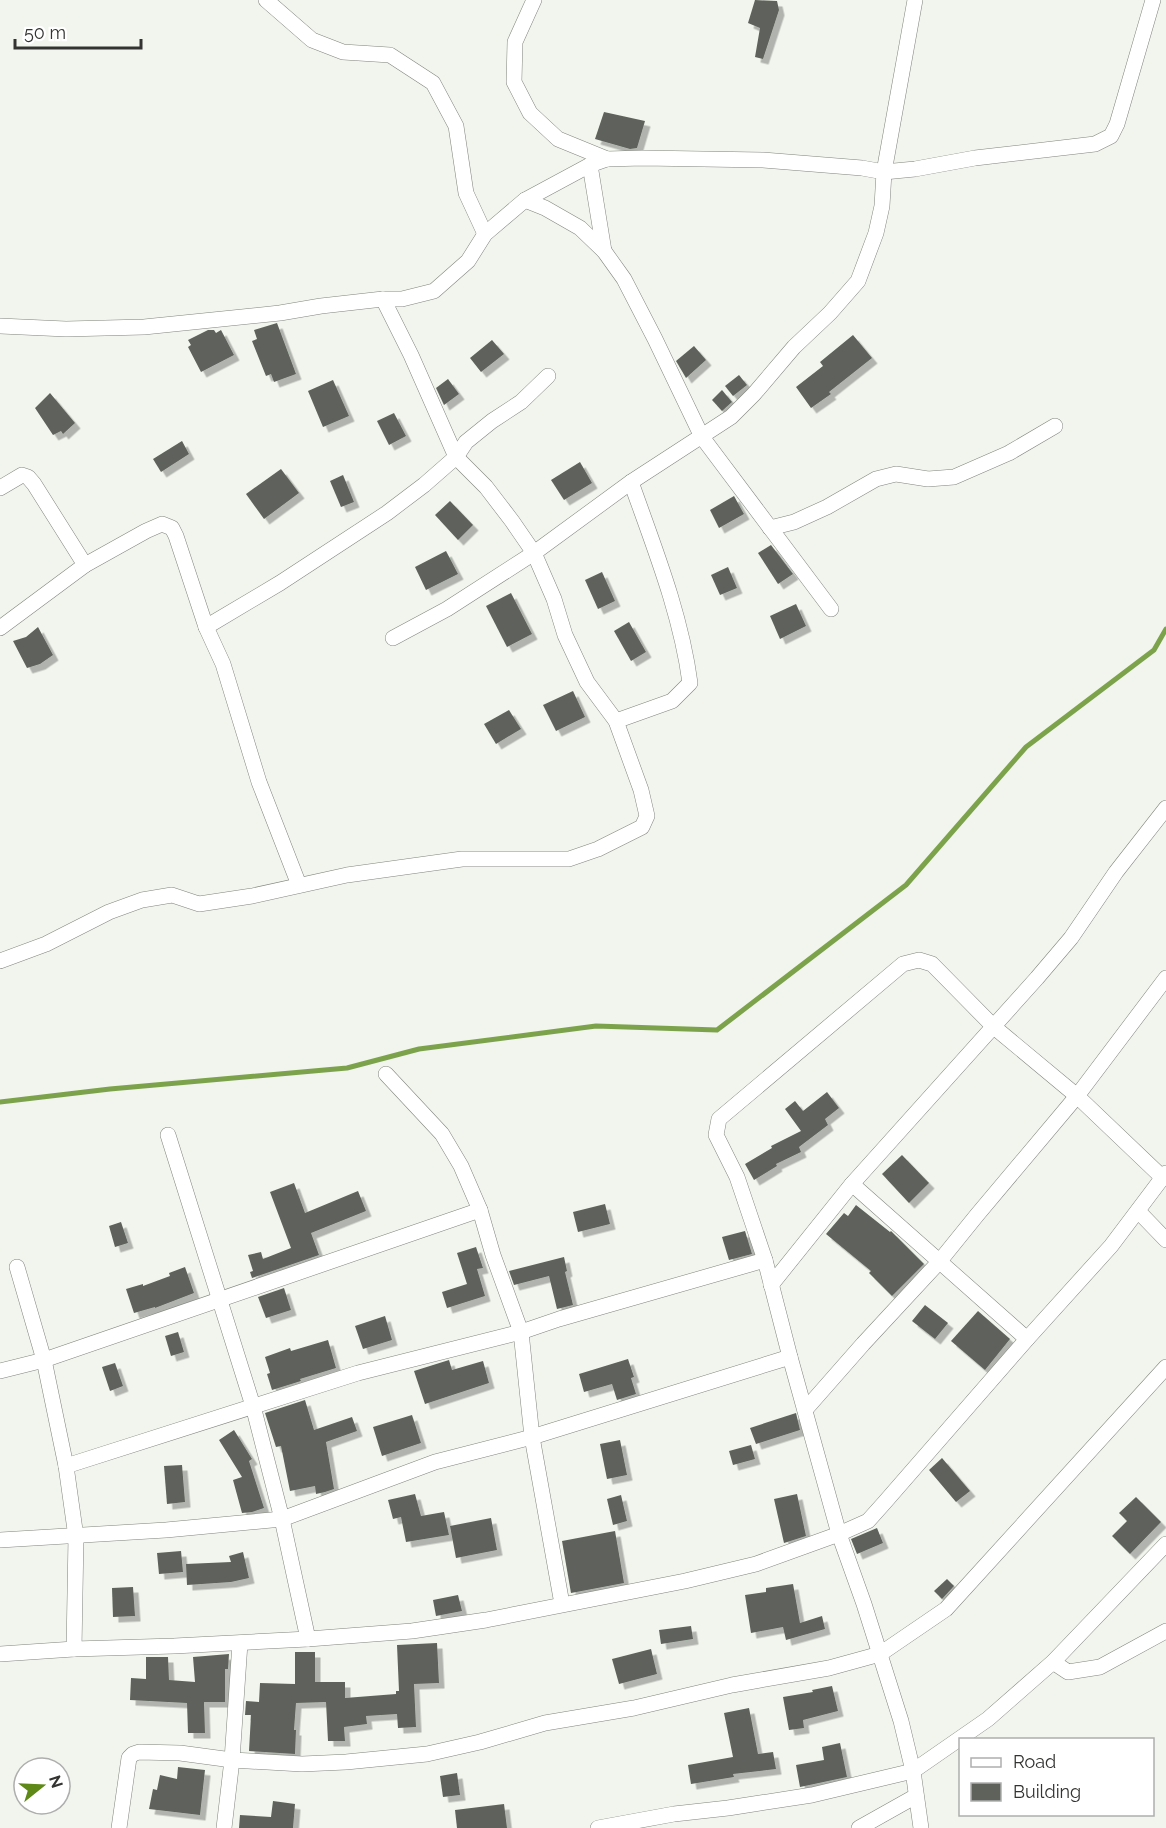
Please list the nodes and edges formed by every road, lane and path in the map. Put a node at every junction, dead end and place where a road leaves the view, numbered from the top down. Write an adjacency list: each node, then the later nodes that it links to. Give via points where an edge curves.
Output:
1 (266, 0): 9 (street, via 312,40 343,52 390,56 433,83 456,126 466,193)
2 (534, 0): 5 (street, via 515,42 514,82 530,113 558,139)
3 (915, 0): 7 (street)
4 (1153, 0): 7 (street, via 1117,124 1110,136 1095,144)
5 (607, 159): 6 (street); 7 (street, via 763,160)
6 (590, 165): 8 (street); 10 (street)
7 (884, 172): 15 (street, via 876,233 858,281 731,417)
8 (525, 200): 9 (street); 10 (street, via 580,228)
9 (485, 234): 11 (street, via 468,261 434,291)
10 (604, 251): 15 (street, via 624,279)
11 (383, 299): 12 (street, via 144,327); 16 (street)
12 (0, 326)
13 (548, 376): 16 (street, via 521,402 466,442)
14 (1055, 426): 19 (street, via 1009,453 954,477 928,479 896,474 876,479 827,507)
15 (702, 437): 17 (street); 19 (street)
16 (456, 457): 20 (street, via 486,488); 23 (street, via 387,513)
17 (632, 482): 20 (street); 26 (street, via 665,578 687,657 690,683 672,701)
18 (0, 488): 21 (street, via 22,475 28,477)
19 (770, 528): 22 (street)
20 (534, 553): 25 (street, via 447,609); 26 (street, via 587,682)
21 (85, 565): 23 (street, via 162,524 172,528); 24 (street)
22 (831, 609)
23 (206, 627): 28 (street, via 223,663 259,782)
24 (0, 628)
25 (393, 638)
26 (616, 721): 28 (street, via 641,790 647,816 642,827 569,859 462,859)
27 (1166, 808): 31 (street, via 1071,938)
28 (299, 885): 29 (street, via 199,904 172,895 142,900)
29 (0, 961)
30 (1166, 978): 33 (street)
31 (994, 1027): 33 (street); 36 (street); 40 (street, via 932,964 920,960 903,964 719,1119 716,1135 737,1177)
32 (386, 1074): 37 (street, via 442,1134)
33 (1077, 1096): 35 (street); 41 (street)
34 (168, 1135): 44 (street)
35 (1165, 1177): 38 (street)
36 (852, 1184): 41 (street); 43 (street)
37 (480, 1210): 44 (street); 45 (street)
38 (1138, 1211): 39 (street); 46 (street)
39 (1166, 1240)
40 (765, 1260): 43 (street); 45 (street)
41 (939, 1262): 46 (street); 52 (street)
42 (17, 1267): 48 (street)
43 (771, 1285): 47 (street)
44 (219, 1299): 48 (street); 51 (street)
45 (521, 1332): 51 (street, via 358,1373); 53 (street)
46 (1027, 1339): 56 (street, via 868,1521)
47 (790, 1357): 52 (street); 53 (street)
48 (44, 1360): 50 (street); 54 (street)
49 (1166, 1367): 66 (street, via 946,1609)
50 (0, 1371)
51 (253, 1406): 54 (street); 55 (street)
52 (805, 1410): 56 (street)
53 (532, 1437): 55 (street, via 435,1462); 60 (street)
54 (66, 1466): 57 (street)
55 (282, 1519): 57 (street); 62 (street)
56 (839, 1534): 60 (street, via 756,1564); 66 (street)
57 (76, 1537): 58 (street); 64 (street)
58 (0, 1540)
59 (1166, 1544): 67 (street)
60 (562, 1604): 62 (street, via 412,1631)
61 (1166, 1631): 67 (street, via 1100,1667 1068,1672)
62 (308, 1640): 63 (street)
63 (240, 1643): 64 (street); 70 (street)
64 (74, 1649): 65 (street)
65 (0, 1654)
66 (880, 1654): 70 (street, via 829,1668 545,1723 427,1754 346,1762); 71 (street)
67 (1053, 1662): 68 (street)
68 (961, 1738)
69 (959, 1739): 71 (street)
70 (232, 1760): 73 (street, via 180,1753 133,1754 129,1758); 74 (street)
71 (913, 1772): 72 (street); 75 (street, via 812,1795)
72 (916, 1796): 76 (street); 77 (street)
73 (119, 1828)
74 (224, 1828)
75 (598, 1828)
76 (860, 1828)
77 (921, 1828)

